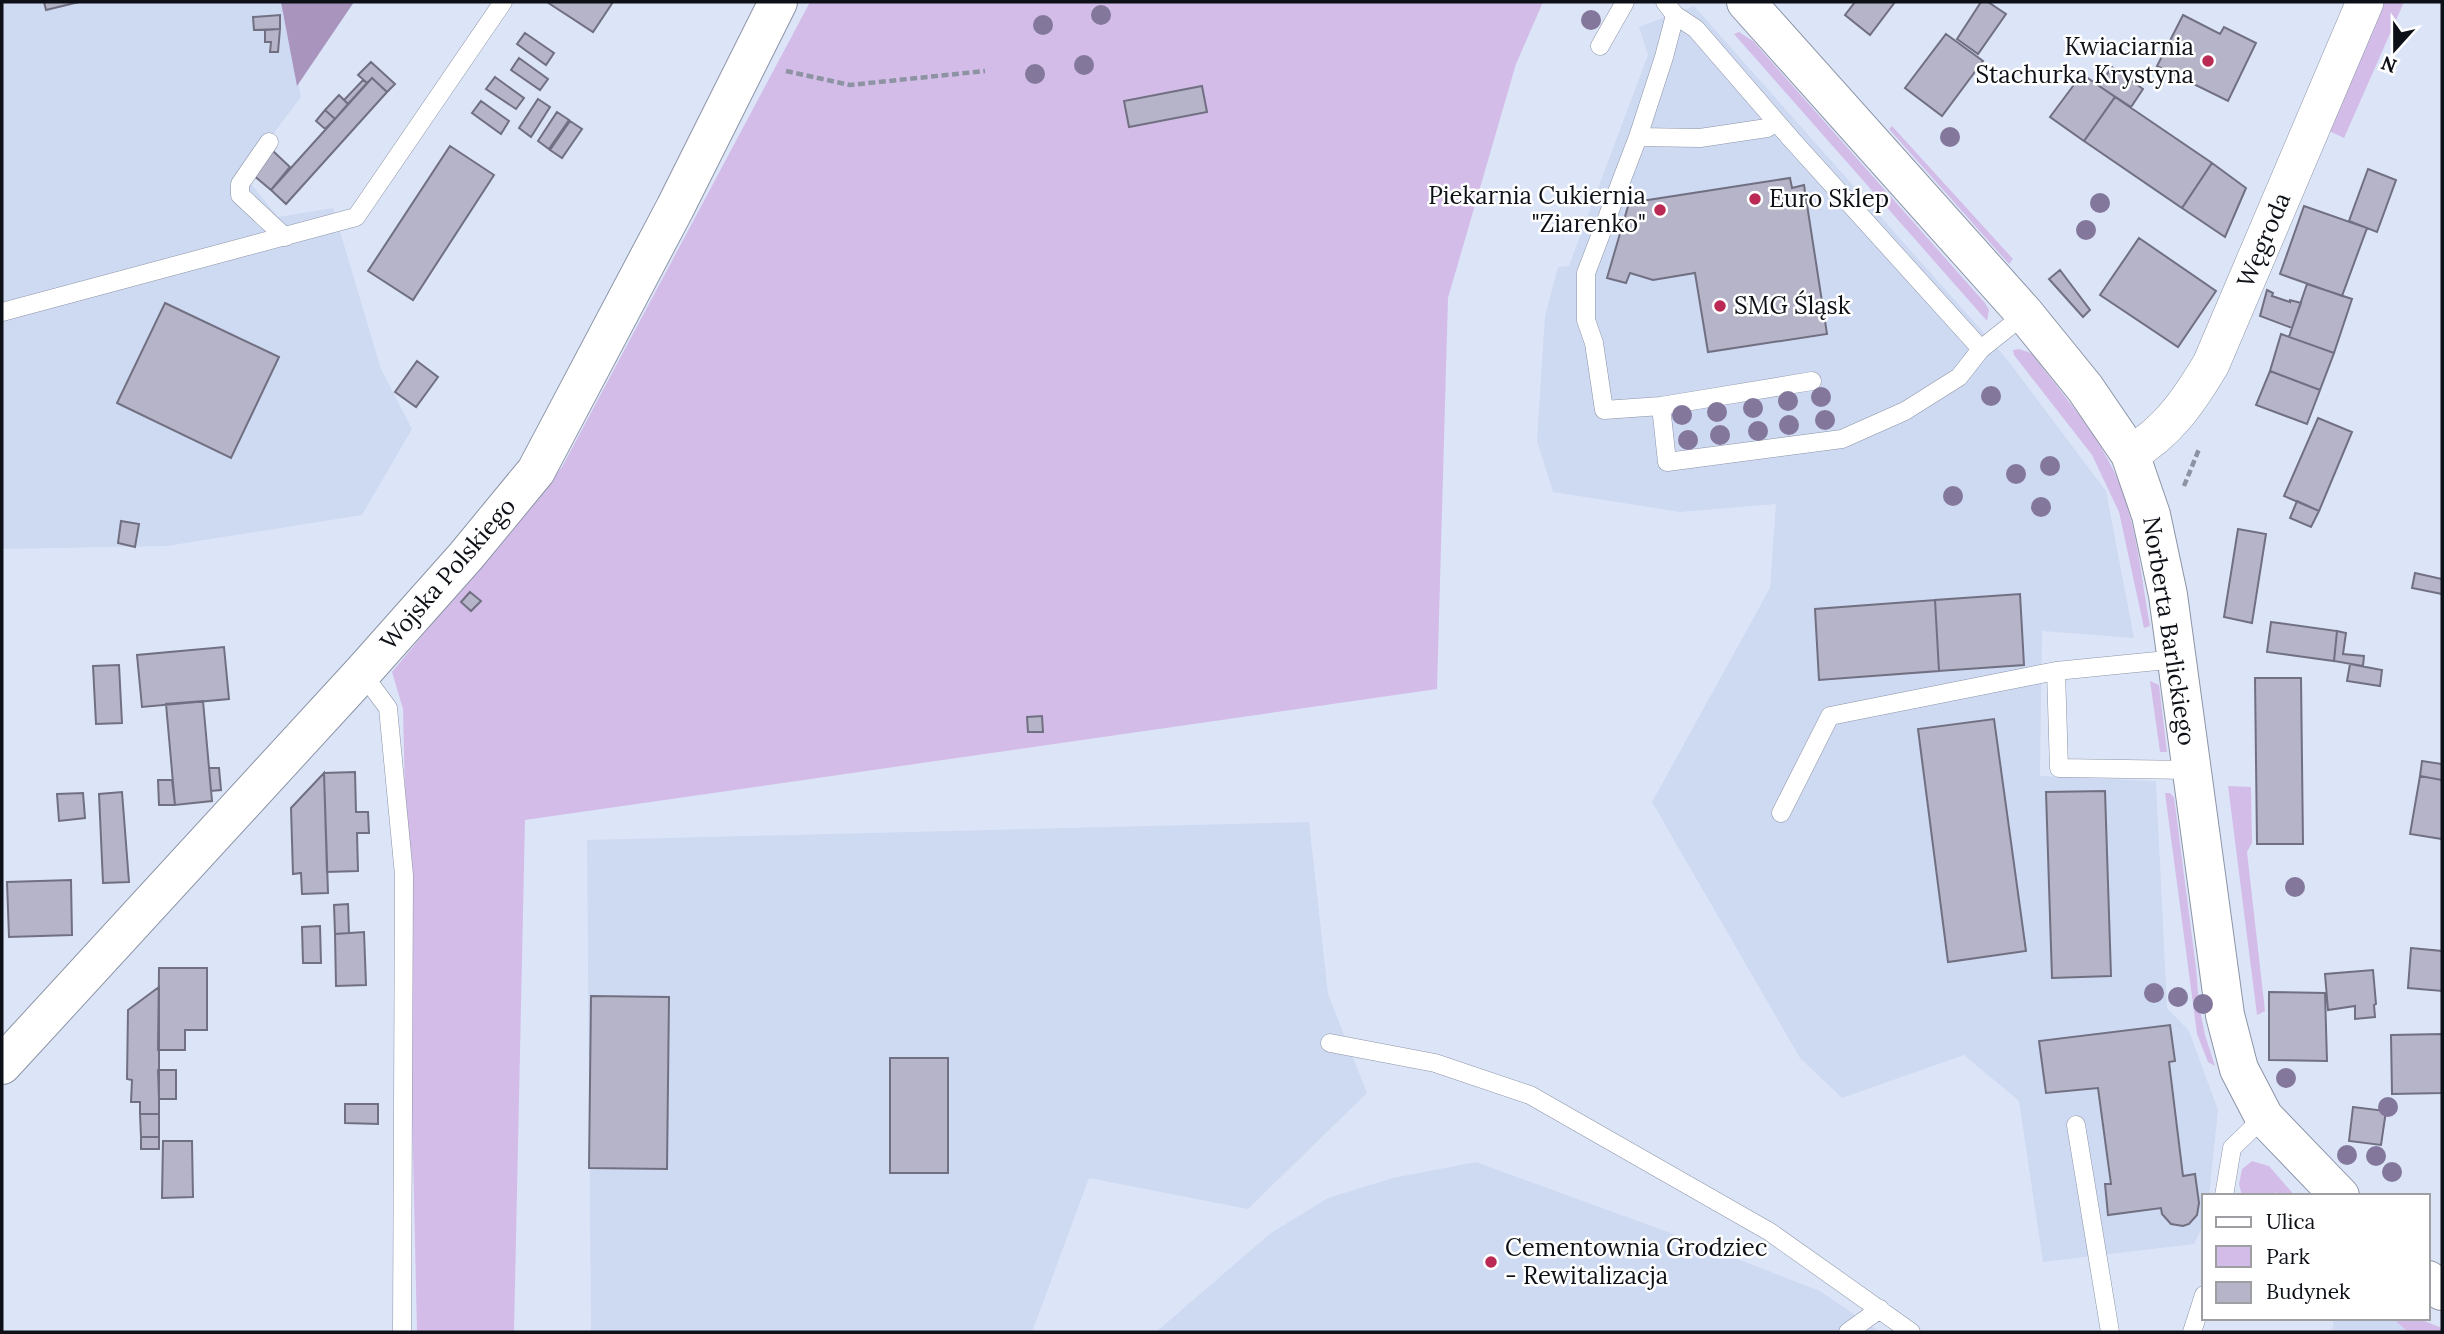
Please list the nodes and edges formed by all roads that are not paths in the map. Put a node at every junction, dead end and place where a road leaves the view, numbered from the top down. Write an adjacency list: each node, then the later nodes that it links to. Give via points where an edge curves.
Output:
1 (503, 2): 11 (lane, via 356,218)
2 (778, 2): 20 (street, Wojska Polskiego, via 536,471)
3 (1625, 2): 7 (lane)
4 (1746, 2): 13 (street, Norberta Barlickiego)
5 (2365, 2): 17 (street, Węgroda, via 2211,364 2162,433)
6 (1670, 8): 8 (lane, via 1696,29); 9 (lane, via 1664,57)
7 (1600, 46)
8 (1776, 122): 9 (lane, via 1767,128 1700,138); 14 (lane)
9 (1638, 137): 16 (lane, via 1586,273 1586,320 1604,410)
10 (269, 142): 11 (lane, via 240,184 240,195)
11 (285, 237): 12 (lane)
12 (2, 312)
13 (2025, 314): 14 (lane); 17 (street, Norberta Barlickiego, via 2085,388)
14 (1981, 349): 16 (lane, via 1959,377 1905,411 1842,439 1667,462)
15 (1812, 381): 16 (lane)
16 (1661, 406)
17 (2130, 454): 18 (street, Norberta Barlickiego, via 2151,515)
18 (2177, 659): 19 (lane); 21 (street, Norberta Barlickiego)
19 (2056, 671): 21 (lane, via 2059,768); 22 (lane, via 1830,716)
20 (362, 673): 24 (street, Wojska Polskiego); 31 (lane, via 388,708 404,876)
21 (2191, 770): 25 (street, Norberta Barlickiego, via 2225,1016 2239,1069)
22 (1781, 813)
23 (1330, 1043): 30 (lane, via 1435,1062 1530,1095 1770,1232)
24 (2, 1065)
25 (2264, 1117): 27 (lane, via 2232,1148); 28 (street, Norberta Barlickiego)
26 (2077, 1125): 34 (lane)
27 (2224, 1194)
28 (2338, 1194)
29 (2202, 1301): 35 (lane)
30 (1880, 1309): 32 (lane); 33 (lane)
31 (401, 1332)
32 (1848, 1332)
33 (1911, 1332)
34 (2110, 1332)
35 (2192, 1332)

